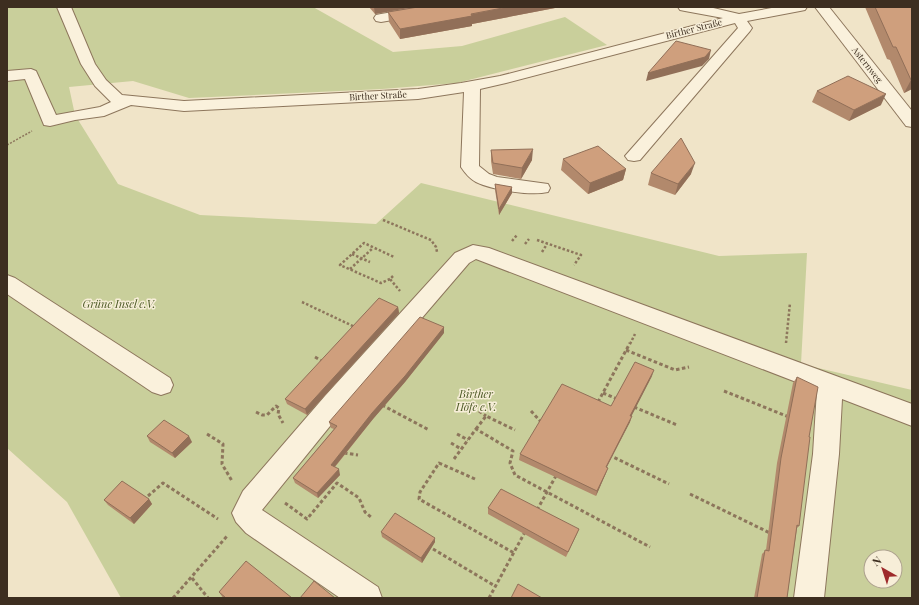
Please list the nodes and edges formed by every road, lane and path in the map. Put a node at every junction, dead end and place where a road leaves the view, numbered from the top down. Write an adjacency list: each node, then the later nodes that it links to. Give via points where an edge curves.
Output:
1 (64, 7): 10 (street, Birther Straße, via 88,64 100,83 118,99)
2 (445, 7): 6 (street)
3 (685, 7): 7 (street)
4 (800, 7): 7 (street, Birther Straße)
5 (822, 7): 12 (street, Asternweg)
6 (381, 18)
7 (738, 18): 9 (street, Birther Straße); 14 (street, Birther Straße, via 745,28)
8 (7, 76): 11 (street, via 30,74)
9 (472, 86): 10 (street, Birther Straße, via 418,94 184,106); 15 (street, via 470,167 473,173 486,181)
10 (127, 101): 11 (street, via 104,111)
11 (50, 121): 13 (path)
12 (912, 122)
13 (7, 145)
14 (634, 156)
15 (541, 188)
16 (383, 220): 25 (path, via 432,240 437,255)
17 (528, 239): 19 (path)
18 (537, 240): 29 (path, via 581,255)
19 (525, 244)
20 (374, 248): 21 (path, via 364,243); 22 (path); 23 (path)
21 (352, 254): 23 (path); 26 (path, via 340,264)
22 (394, 257)
23 (362, 258): 24 (path); 26 (path)
24 (370, 262)
25 (455, 266): 29 (street, via 472,252 482,253); 39 (street)
26 (350, 269): 27 (path, via 382,283)
27 (390, 279)
28 (7, 283): 37 (street)
29 (562, 284): 32 (street)
30 (302, 302): 33 (path)
31 (790, 303): 36 (path)
32 (646, 315): 34 (path); 36 (street)
33 (345, 322)
34 (626, 350): 35 (path, via 675,370); 41 (path)
35 (689, 367)
36 (783, 367): 38 (street)
37 (161, 385)
38 (830, 385): 49 (street); 58 (street)
39 (349, 386): 54 (path); 70 (street)
40 (724, 391): 58 (path)
41 (602, 393): 42 (path); 44 (path)
42 (623, 402)
43 (630, 405): 51 (path)
44 (595, 406)
45 (279, 408): 48 (path, via 276,406 264,416)
46 (479, 411): 50 (path)
47 (532, 411): 52 (path)
48 (256, 412)
49 (912, 415)
50 (486, 416): 53 (path); 55 (path)
51 (677, 425)
52 (548, 426)
53 (476, 429): 59 (path); 67 (path, via 513,451 510,455 510,468 515,475)
54 (429, 430)
55 (515, 430)
56 (207, 434): 70 (path, via 223,444 220,462 242,493)
57 (457, 434): 59 (path)
58 (827, 436): 84 (street)
59 (468, 440): 61 (path)
60 (450, 443): 61 (path)
61 (461, 449): 63 (path)
62 (605, 453): 66 (path)
63 (454, 459)
64 (558, 472): 67 (path)
65 (475, 479): 77 (path, via 439,463 420,492 419,499)
66 (668, 484)
67 (547, 492): 71 (path); 75 (path)
68 (690, 494): 74 (path)
69 (148, 496): 70 (path, via 163,483)
70 (248, 507): 72 (path, via 307,519 337,483 359,498 365,512); 78 (path, via 232,531); 82 (street, via 256,523)
71 (536, 513)
72 (372, 518)
73 (528, 526): 77 (path)
74 (772, 534)
75 (650, 547)
76 (433, 549): 79 (path)
77 (514, 554): 79 (path)
78 (192, 578): 80 (path); 81 (path)
79 (495, 586): 83 (path)
80 (173, 598)
81 (208, 598)
82 (367, 598)
83 (489, 598)
84 (809, 598)

